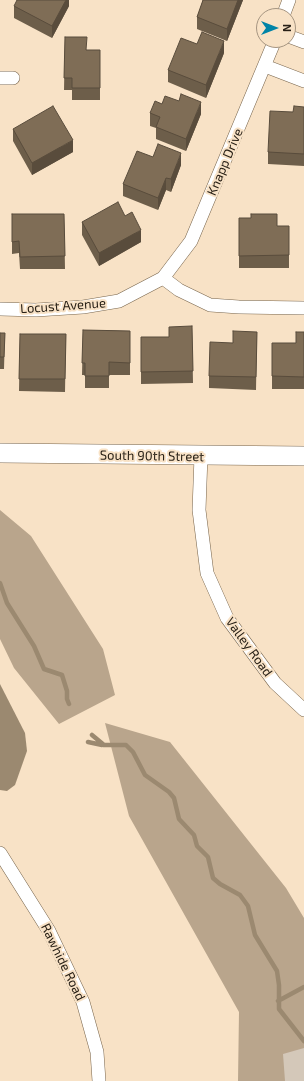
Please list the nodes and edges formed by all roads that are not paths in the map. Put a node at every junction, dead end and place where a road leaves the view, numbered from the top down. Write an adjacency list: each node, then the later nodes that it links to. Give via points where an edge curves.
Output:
1 (272, 48): 2 (street, Knapp Drive)
2 (265, 66): 3 (street); 4 (street, Knapp Drive, via 191,241)
3 (304, 81)
4 (163, 278): 5 (street, via 179,290 210,305); 6 (street, Locust Avenue, via 119,301 83,307)
5 (304, 308)
6 (0, 309)
7 (0, 453): 8 (street, South 90th Street)
8 (201, 456): 9 (street, South 90th Street); 10 (street, Valley Road, via 199,510 207,573 227,618 275,682)
9 (304, 456)
10 (304, 710)
11 (0, 853): 12 (street, Rawhide Road, via 49,931 83,1002 97,1052)
12 (99, 1081)

